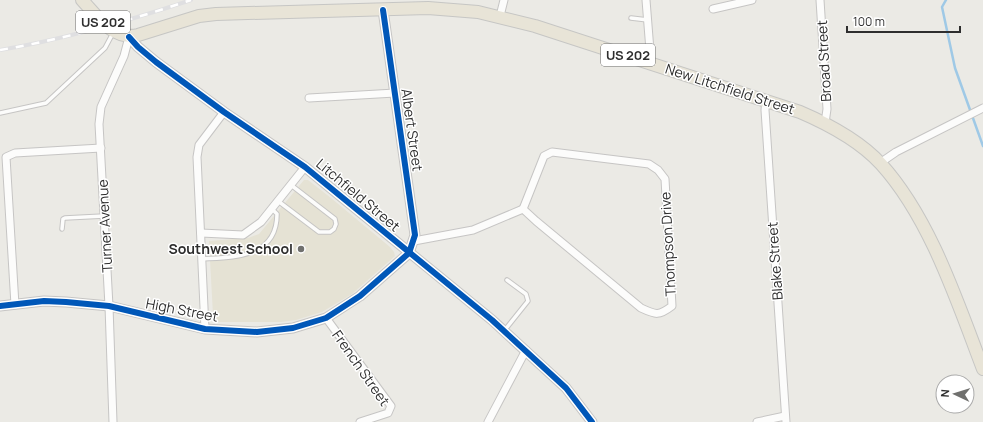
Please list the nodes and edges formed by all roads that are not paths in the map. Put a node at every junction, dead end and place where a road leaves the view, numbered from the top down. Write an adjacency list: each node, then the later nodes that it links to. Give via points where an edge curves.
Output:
1 (82, 0): 11 (highway, US 202)
2 (504, 0): 8 (street)
3 (646, 0): 10 (street)
4 (752, 0): 6 (street)
5 (820, 0): 20 (street, Broad Street, via 827,109)
6 (713, 9)
7 (383, 10): 8 (highway, New Litchfield Street / US 202, via 454,10); 12 (highway, New Litchfield Street / US 202, via 216,14 199,16); 14 (street, Albert Street)
8 (500, 16): 13 (highway, New Litchfield Street / US 202)
9 (631, 18): 10 (lane)
10 (649, 20): 13 (street)
11 (114, 32): 12 (highway, US 202); 19 (lane, via 105,48 46,103)
12 (129, 36): 18 (street, Litchfield Street, via 144,53); 21 (street, Turner Avenue, via 124,56 101,107)
13 (651, 63): 16 (highway, New Litchfield Street / US 202)
14 (395, 93): 15 (street); 31 (street, Albert Street)
15 (309, 98)
16 (766, 99): 20 (highway, New Litchfield Street / US 202); 43 (street, Blake Street)
17 (981, 109): 22 (street, via 896,152)
18 (224, 112): 23 (street, Litchfield Street); 30 (street, via 198,151)
19 (0, 113)
20 (825, 123): 22 (highway, New Litchfield Street / US 202)
21 (101, 148): 28 (street, Turner Avenue); 35 (street, via 15,153 6,156)
22 (880, 163): 42 (highway, New Litchfield Street / US 202, via 899,187 920,221 953,289)
23 (305, 167): 24 (street); 32 (street, Litchfield Street)
24 (291, 185): 25 (street); 25 (lane, via 335,219 334,229 330,232 319,232)
25 (278, 201): 27 (street)
26 (523, 208): 26 (street, Thompson Drive, via 544,156 552,152 649,164 665,179 672,306 655,315 641,308 536,222); 31 (street, via 473,230)
27 (272, 209): 30 (street, via 261,222 243,235); 33 (lane, via 277,214 277,220 274,232 265,245 244,255)
28 (104, 216): 29 (lane, via 65,218); 37 (street, Turner Avenue)
29 (62, 229)
30 (201, 233): 33 (street)
31 (414, 240): 32 (street, Albert Street)
32 (409, 253): 38 (street, High Street, via 360,296); 40 (street, Litchfield Street)
33 (202, 259): 39 (street)
34 (507, 280): 40 (lane, via 526,294 528,301)
35 (15, 305): 36 (street, High Street); 37 (street, High Street, via 44,301)
36 (0, 306)
37 (109, 306): 39 (street, High Street); 44 (street, Turner Avenue)
38 (326, 318): 39 (street, High Street, via 293,328 257,332); 45 (street, French Street, via 391,406 388,413)
39 (205, 329)
40 (504, 331): 41 (street, Litchfield Street)
41 (526, 350): 46 (street); 47 (street, Litchfield Street, via 566,388)
42 (983, 369)
43 (786, 419): 48 (street)
44 (113, 422)
45 (360, 422)
46 (488, 422)
47 (592, 422)
48 (757, 422)

